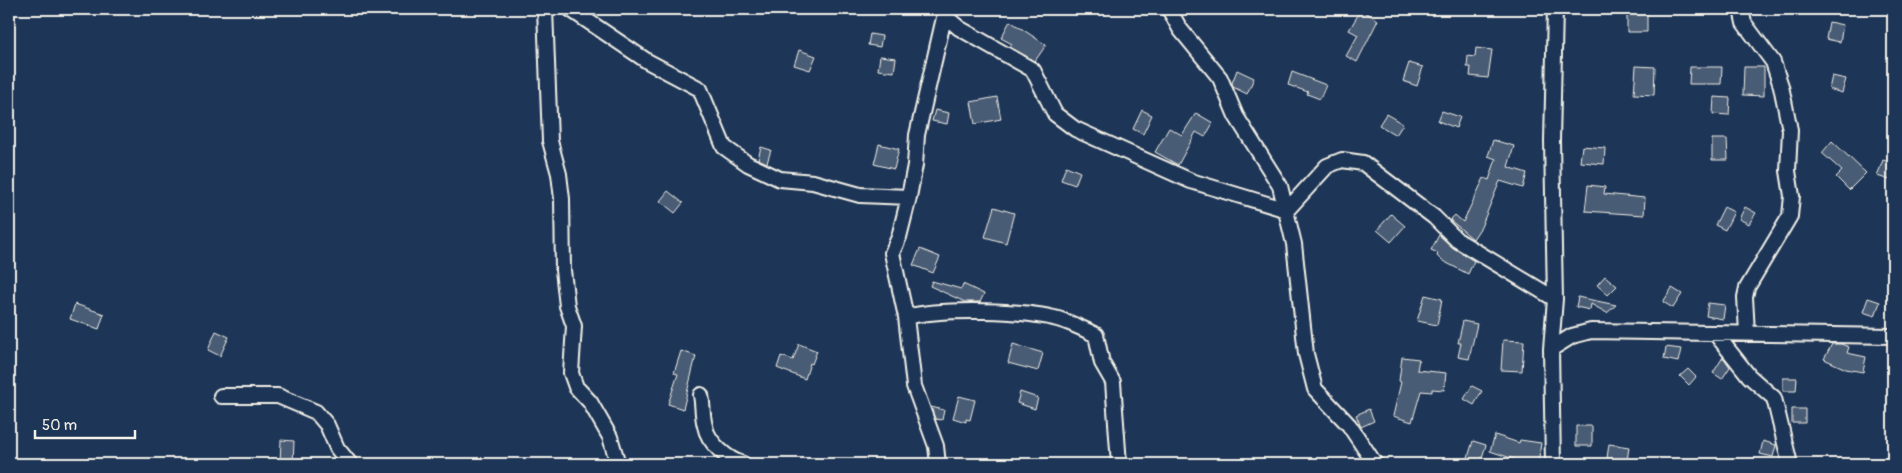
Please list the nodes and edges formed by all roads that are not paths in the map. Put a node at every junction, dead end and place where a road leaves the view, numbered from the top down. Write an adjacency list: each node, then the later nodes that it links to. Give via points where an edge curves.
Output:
1 (545, 9): 18 (street, via 550,141 559,174 564,286 574,326 571,373 576,387 590,402 610,437)
2 (570, 9): 7 (street, via 647,61 700,90 724,147 748,164 780,179 813,182 860,195)
3 (1169, 9): 8 (street, via 1180,29 1220,78 1236,116 1280,186)
4 (1555, 9): 9 (street, via 1552,141)
5 (1742, 9): 12 (street, via 1744,23 1773,62 1787,110 1792,206 1782,230 1747,288)
6 (945, 12): 7 (street, via 917,135); 8 (street, via 959,28 1034,70 1055,114 1075,129 1191,181)
7 (909, 197): 10 (street, via 892,253)
8 (1287, 210): 9 (street, via 1327,166 1342,160 1363,163 1434,217 1457,240); 22 (street, via 1306,354 1315,389 1349,425)
9 (1554, 298): 14 (street)
10 (906, 317): 20 (street, via 914,386 936,446); 21 (street, via 928,312 1021,313 1063,320 1096,335 1102,363 1113,382)
11 (1715, 333): 12 (street); 14 (street, via 1591,331 1572,336); 24 (street, via 1749,376 1774,398)
12 (1747, 333): 13 (street)
13 (1893, 336)
14 (1551, 349): 23 (street)
15 (701, 395): 19 (street, via 705,428 728,458)
16 (221, 396): 17 (street, via 278,396 316,412)
17 (350, 464)
18 (618, 464)
19 (744, 464)
20 (938, 464)
21 (1119, 464)
22 (1375, 464)
23 (1553, 464)
24 (1790, 464)

